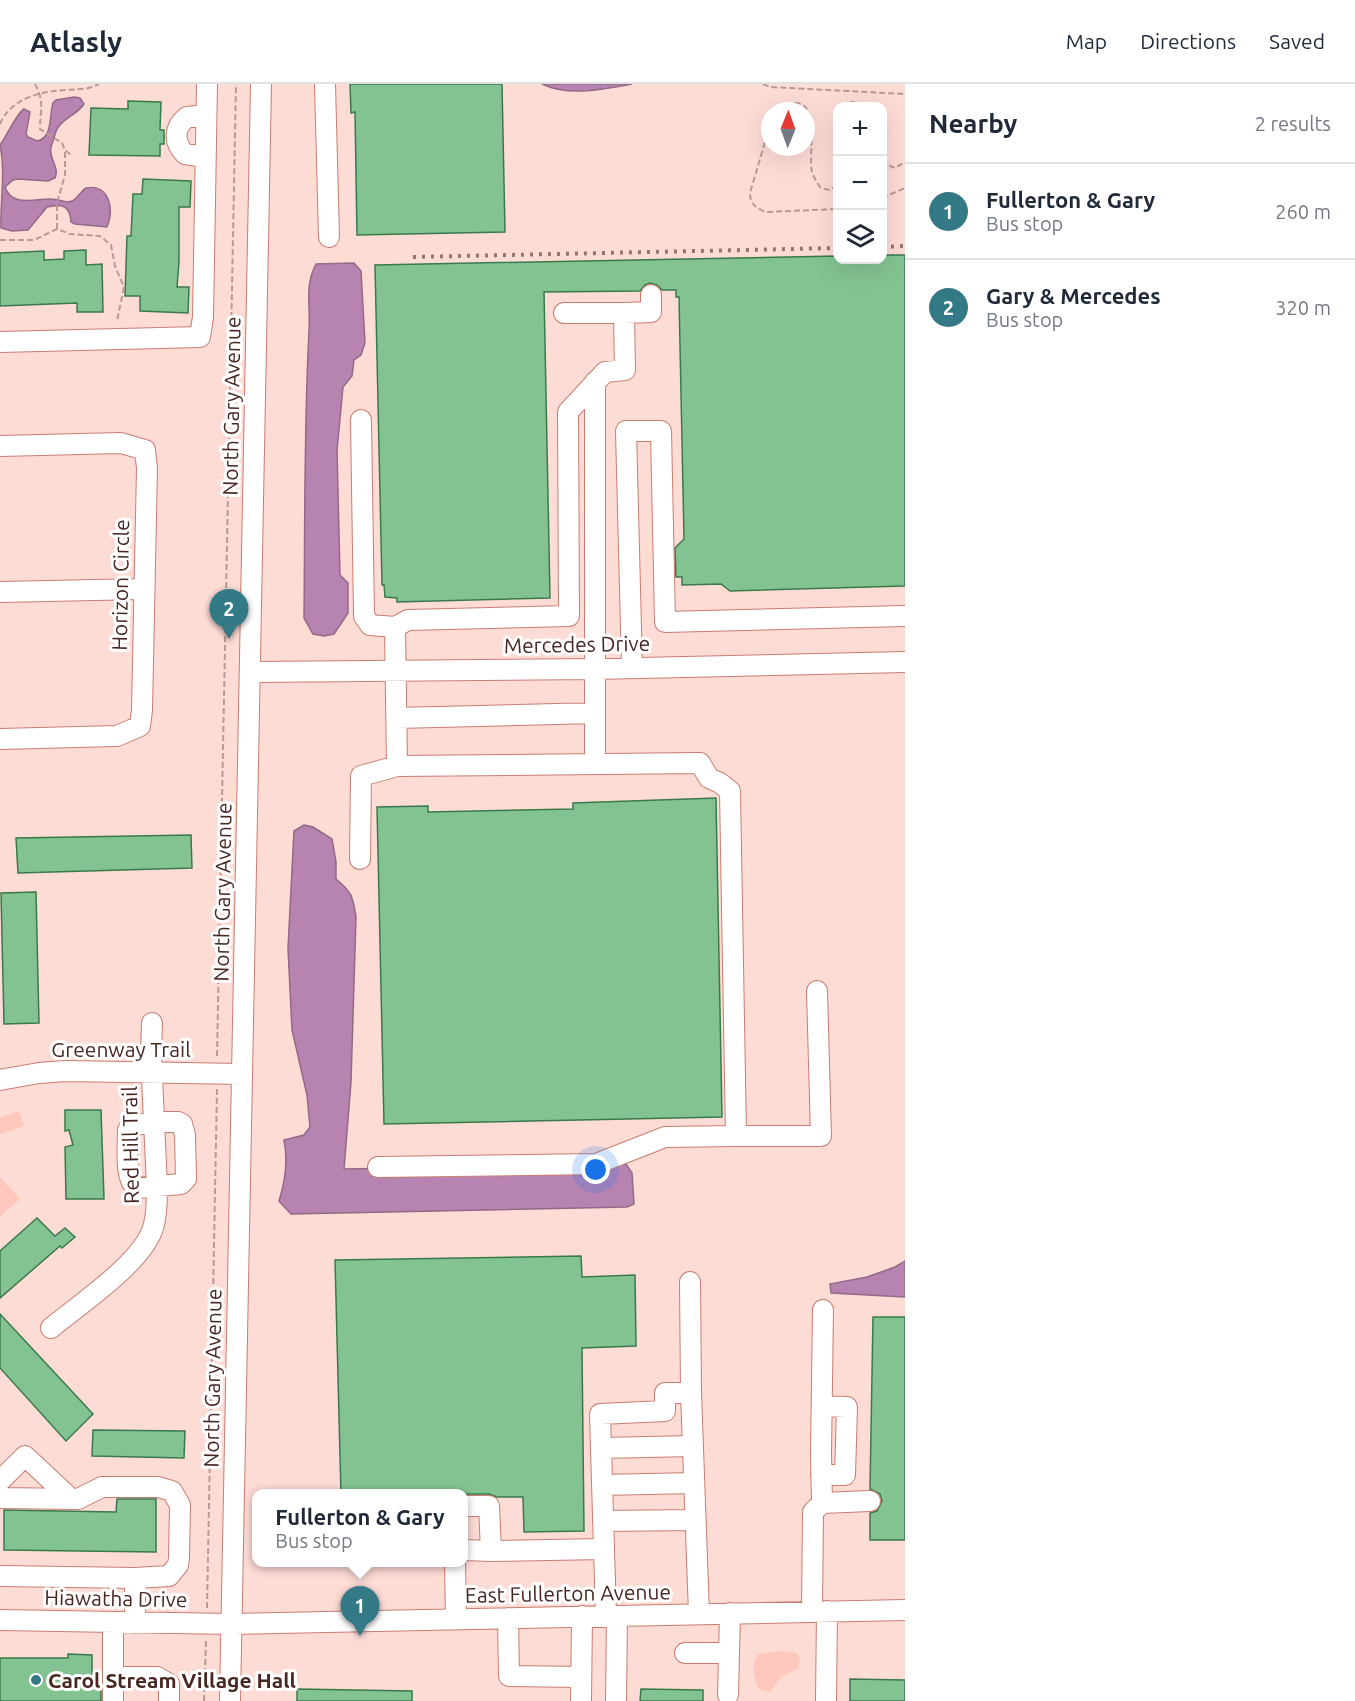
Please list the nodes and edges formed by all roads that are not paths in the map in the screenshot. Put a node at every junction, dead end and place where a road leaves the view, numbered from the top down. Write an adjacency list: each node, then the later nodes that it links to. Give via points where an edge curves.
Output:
1 (207, 84): 4 (street)
2 (261, 84): 24 (street, North Gary Avenue)
3 (325, 84): 6 (street)
4 (206, 115): 5 (street); 5 (street, via 187,117 177,128 176,136 185,154)
5 (205, 158): 10 (street, via 200,337)
6 (328, 237)
7 (651, 295): 9 (street, via 651,312)
8 (564, 313): 9 (street)
9 (624, 313): 11 (street, via 625,370 605,372)
10 (0, 342)
11 (595, 382): 19 (street, via 568,412 569,616 408,620); 22 (street)
12 (361, 420): 19 (street, via 364,616 370,625)
13 (0, 446): 14 (street, Horizon Circle, via 121,443 145,450)
14 (143, 589): 15 (street); 27 (street, Horizon Circle, via 140,726 117,736)
15 (0, 592)
16 (905, 616): 17 (street)
17 (665, 622): 18 (street); 18 (street, via 661,431 626,431)
18 (631, 624): 21 (street)
19 (395, 627): 23 (street)
20 (905, 662): 21 (street, Mercedes Drive)
21 (632, 668): 22 (street, Mercedes Drive)
22 (594, 669): 23 (street, Mercedes Drive); 25 (street)
23 (396, 670): 24 (street, Mercedes Drive); 26 (street)
24 (250, 672): 34 (street, North Gary Avenue)
25 (594, 713): 26 (street); 28 (street)
26 (396, 718): 29 (street)
27 (0, 738)
28 (595, 764): 29 (street); 37 (street, via 700,763 709,778 730,791)
29 (397, 766): 30 (street, via 361,776)
30 (360, 859)
31 (818, 991): 37 (street, via 821,1136)
32 (152, 1023): 33 (street, Red Hill Trail)
33 (152, 1073): 34 (street, Greenway Trail); 35 (street, Greenway Trail, via 39,1072); 36 (street, Red Hill Trail)
34 (242, 1074): 73 (street, North Gary Avenue)
35 (0, 1080)
36 (154, 1122): 39 (street, Red Hill Trail); 39 (street, via 128,1130 129,1174 136,1188); 39 (street, via 178,1122 185,1135 186,1179 181,1184)
37 (736, 1136): 38 (street, via 665,1137 596,1164)
38 (378, 1167)
39 (157, 1187): 42 (street, Red Hill Trail, via 153,1228 144,1247)
40 (690, 1282): 43 (street)
41 (823, 1310): 52 (street)
42 (51, 1328)
43 (691, 1393): 44 (street); 45 (street, via 665,1393 665,1411 600,1414)
44 (693, 1446): 45 (street); 47 (street)
45 (601, 1448): 48 (street)
46 (0, 1481): 50 (street, via 25,1456)
47 (694, 1483): 48 (street); 54 (street)
48 (602, 1485): 55 (street)
49 (0, 1498): 50 (street)
50 (71, 1499): 61 (street, via 112,1486 165,1487 177,1497 178,1565 169,1576)
51 (870, 1501): 52 (street)
52 (822, 1503): 63 (street, via 813,1512)
53 (468, 1506): 58 (street, via 489,1506)
54 (696, 1520): 55 (street); 65 (street)
55 (603, 1521): 56 (street)
56 (604, 1549): 58 (street); 67 (street)
57 (468, 1550): 58 (street)
58 (491, 1551)
59 (455, 1567): 69 (street)
60 (0, 1576): 61 (street)
61 (135, 1578): 72 (street)
62 (905, 1610): 63 (street, East Fullerton Avenue)
63 (820, 1611): 64 (street, East Fullerton Avenue); 84 (street)
64 (730, 1613): 65 (street, East Fullerton Avenue); 75 (street)
65 (699, 1614): 67 (street, East Fullerton Avenue)
66 (582, 1616): 67 (street, East Fullerton Avenue); 68 (street, East Fullerton Avenue); 77 (street)
67 (612, 1616): 83 (street)
68 (508, 1618): 69 (street, East Fullerton Avenue); 77 (street, via 509,1676)
69 (456, 1619): 73 (street, East Fullerton Avenue)
70 (0, 1620): 71 (street, Hiawatha Drive)
71 (113, 1622): 72 (street, Hiawatha Drive); 76 (street)
72 (135, 1623): 73 (street, Hiawatha Drive)
73 (232, 1624): 81 (street, North Gary Avenue)
74 (685, 1653): 75 (street)
75 (729, 1653): 78 (street)
76 (113, 1677): 79 (street); 80 (street, via 157,1677 169,1684)
77 (581, 1677): 82 (street)
78 (728, 1695)
79 (113, 1701)
80 (169, 1701)
81 (230, 1701)
82 (581, 1701)
83 (616, 1701)
84 (826, 1701)

